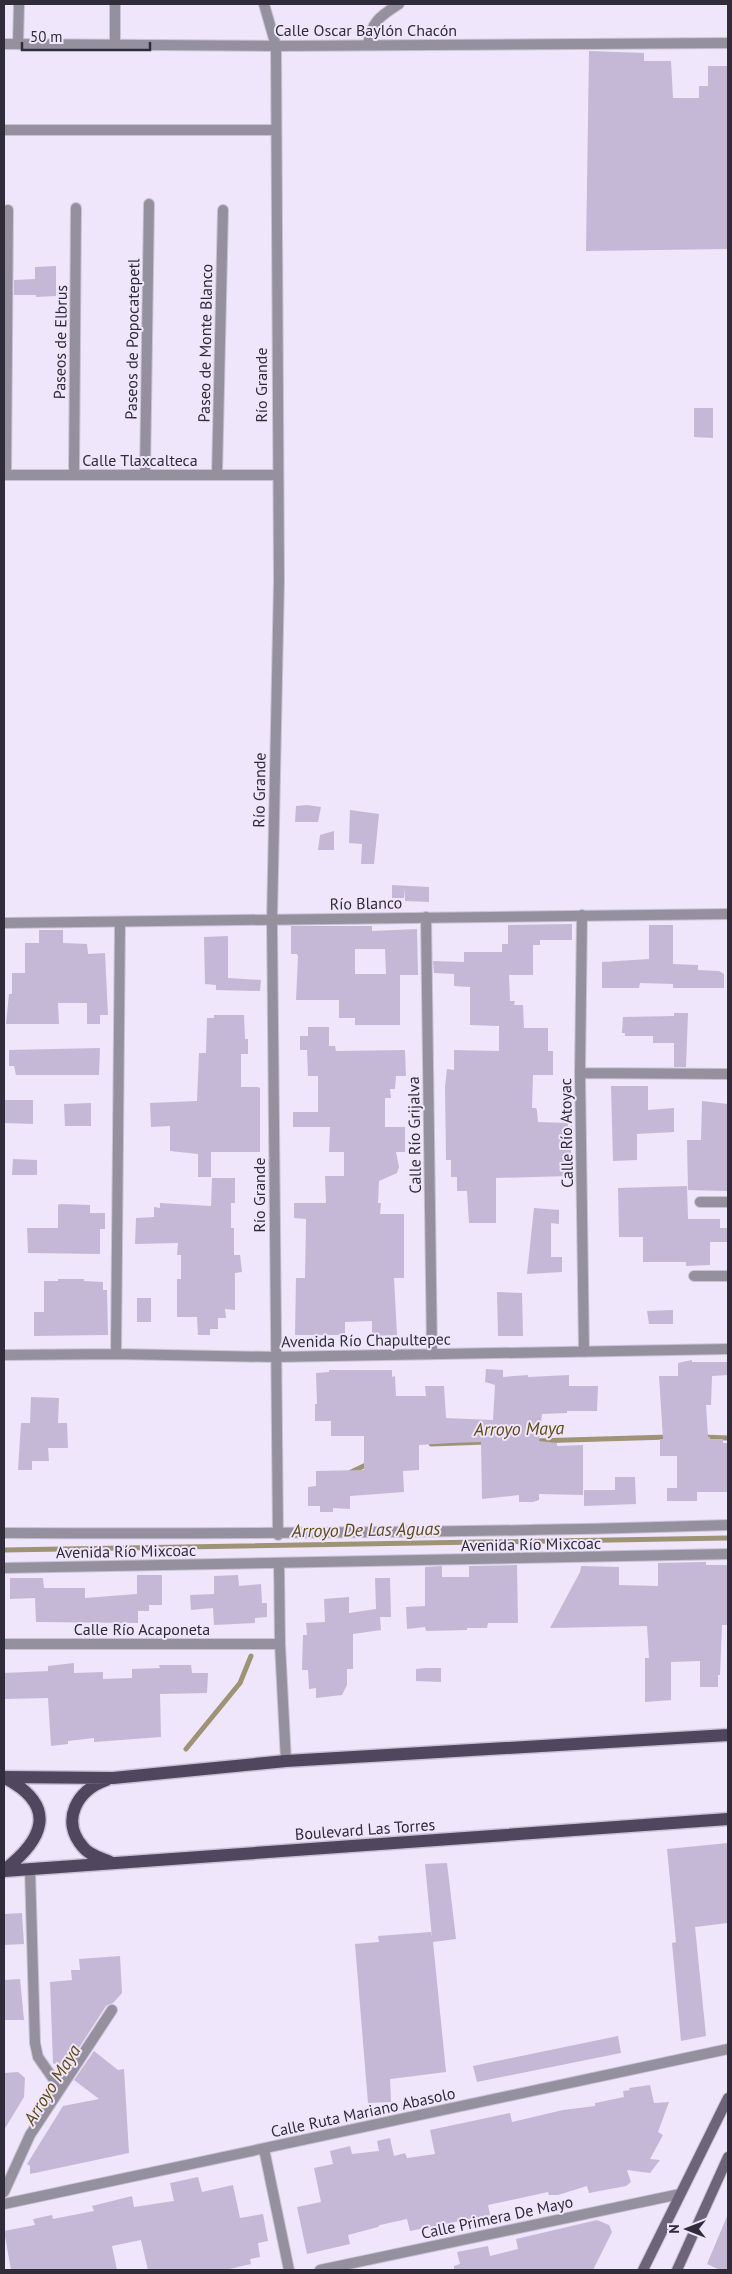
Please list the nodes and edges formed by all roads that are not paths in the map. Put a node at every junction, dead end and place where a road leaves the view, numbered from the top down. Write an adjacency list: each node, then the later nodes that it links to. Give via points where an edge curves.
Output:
1 (19, 4): 7 (street)
2 (115, 4): 8 (street)
3 (264, 4): 10 (street, Río Grande)
4 (399, 4): 9 (street, via 379,17 369,32)
5 (728, 43): 9 (street, Calle Oscar Baylón Chacón)
6 (4, 44): 7 (street, Calle Oscar Baylón Chacón)
7 (18, 44): 8 (street, Calle Oscar Baylón Chacón)
8 (115, 45): 10 (street, Calle Oscar Baylón Chacón)
9 (368, 45): 10 (street, Calle Oscar Baylón Chacón)
10 (276, 46): 12 (street, Río Grande)
11 (4, 130): 12 (street)
12 (275, 130): 21 (street, Río Grande)
13 (149, 204): 19 (street, Paseos de Popocatepetl)
14 (76, 208): 18 (street, Paseos de Elbrus)
15 (8, 210): 17 (street)
16 (223, 210): 20 (street, Paseo de Monte Blanco)
17 (5, 475): 18 (street, Calle Tlaxcalteca)
18 (74, 475): 19 (street, Calle Tlaxcalteca)
19 (145, 475): 20 (street, Calle Tlaxcalteca)
20 (217, 475): 21 (street, Calle Tlaxcalteca)
21 (277, 475): 25 (street, Río Grande, via 279,581)
22 (582, 914): 23 (street, Río Blanco); 24 (street, Río Blanco); 28 (street, Calle Río Atoyac)
23 (728, 914)
24 (426, 917): 25 (street, Río Blanco); 36 (street, Calle Río Grijalva)
25 (272, 920): 26 (street, Río Blanco); 39 (street, Río Grande)
26 (120, 922): 27 (street, Río Blanco); 37 (street)
27 (4, 923)
28 (580, 1073): 29 (street); 35 (street, Calle Río Atoyac)
29 (728, 1074)
30 (700, 1202): 31 (street)
31 (728, 1202)
32 (694, 1276): 33 (street)
33 (728, 1276)
34 (728, 1349): 35 (street, Avenida Río Chapultepec)
35 (584, 1352): 36 (street, Avenida Río Chapultepec)
36 (432, 1353): 39 (street, Avenida Río Chapultepec)
37 (116, 1354): 38 (street, Avenida Río Chapultepec); 39 (street, Avenida Río Chapultepec)
38 (4, 1355)
39 (275, 1358): 42 (street, Río Grande)
40 (728, 1525): 42 (street, Avenida Río Mixcoac)
41 (4, 1533): 42 (street, Avenida Río Mixcoac)
42 (278, 1535)
43 (728, 1554): 44 (street, Avenida Río Mixcoac)
44 (279, 1563): 45 (street, Avenida Río Mixcoac); 47 (street)
45 (4, 1568)
46 (4, 1644): 47 (street, Calle Río Acaponeta)
47 (280, 1644): 49 (street)
48 (728, 1735): 49 (main road)
49 (286, 1761): 51 (main road)
50 (4, 1777): 51 (main road); 55 (main road, via 31,1795 37,1805 39,1825 31,1845)
51 (113, 1778): 53 (main road, via 93,1785 80,1797 72,1825 84,1849)
52 (728, 1819): 53 (main road, Boulevard Las Torres)
53 (111, 1863): 54 (main road, Boulevard Las Torres)
54 (30, 1869): 55 (main road, Boulevard Las Torres); 58 (street, via 36,2043 38,2057)
55 (4, 1870)
56 (112, 2010): 58 (street)
57 (728, 2049): 60 (street, Calle Ruta Mariano Abasolo)
58 (59, 2087): 62 (street, via 30,2135)
59 (728, 2098): 63 (main road)
60 (264, 2149): 64 (street, Calle Ruta Mariano Abasolo); 65 (street)
61 (728, 2156): 68 (main road)
62 (4, 2192)
63 (680, 2194): 66 (street, Calle Primera De Mayo); 67 (main road)
64 (4, 2204)
65 (289, 2270)
66 (320, 2270)
67 (643, 2270)
68 (677, 2270)

